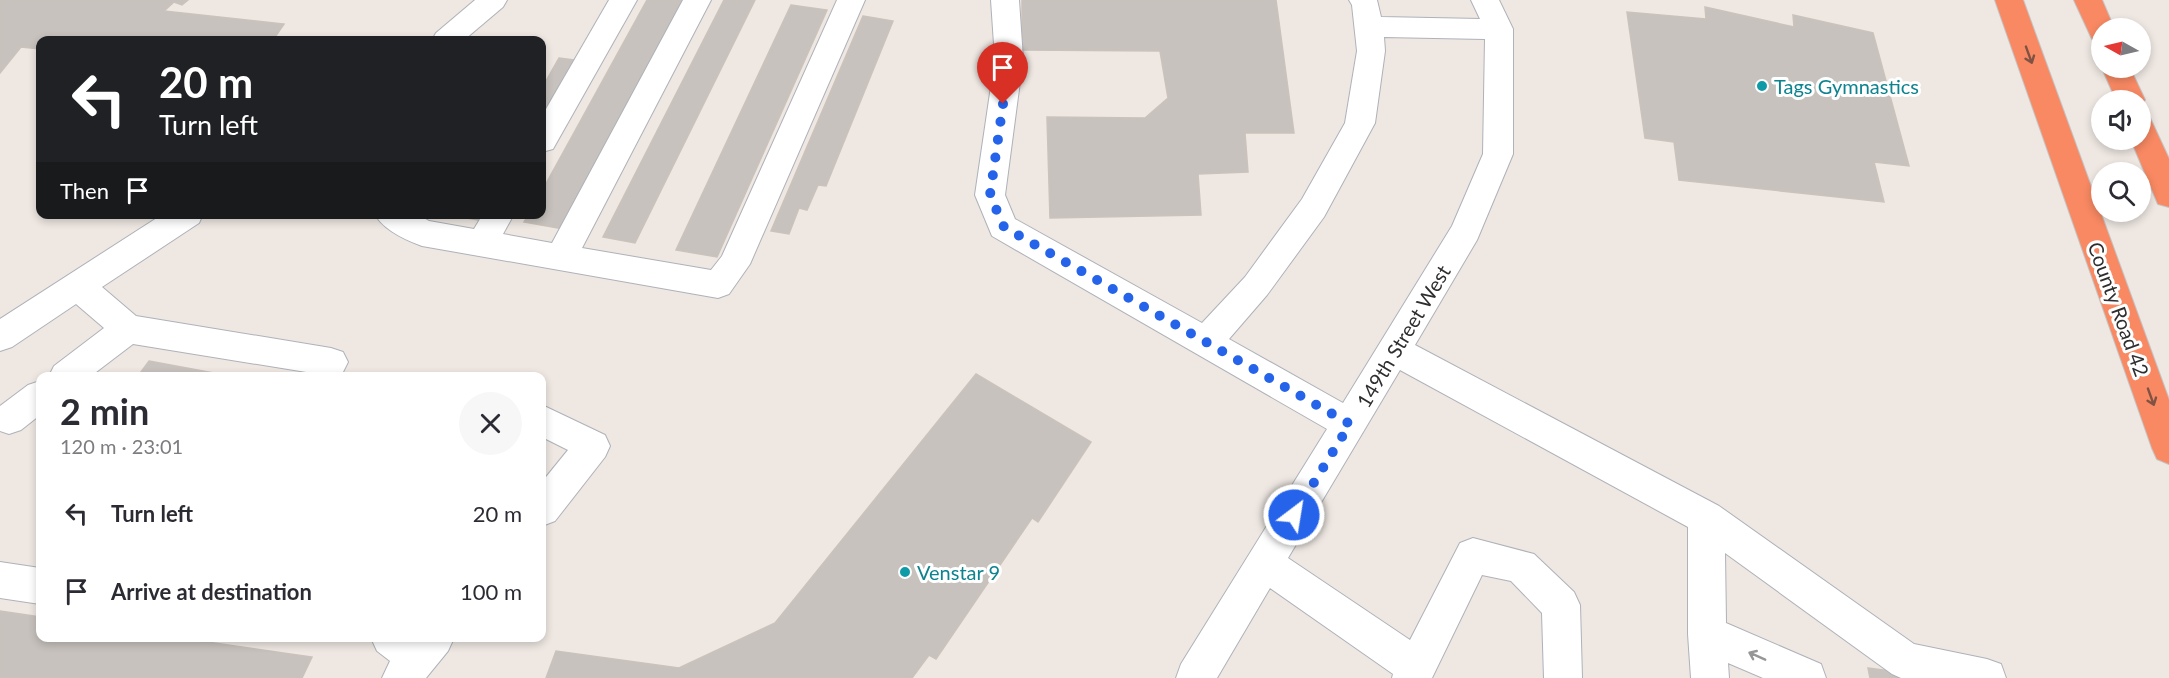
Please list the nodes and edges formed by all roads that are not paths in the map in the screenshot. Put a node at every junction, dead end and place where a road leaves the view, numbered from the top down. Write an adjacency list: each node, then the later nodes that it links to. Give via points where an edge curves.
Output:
1 (493, 0): 11 (street)
2 (623, 0): 12 (street)
3 (698, 0): 19 (street)
4 (850, 0): 19 (street, via 734,264 718,285)
5 (1005, 0): 23 (street, via 1009,59 990,195 1004,227)
6 (2009, 0): 29 (highway, County Road 42, one-way to 29)
7 (2088, 0): 10 (highway)
8 (1366, 14): 9 (street); 23 (street, via 1371,51 1360,123 1313,208 1256,286)
9 (1492, 14): 24 (street, 149th Street West, via 1498,154 1466,231)
10 (2096, 18)
11 (451, 36)
12 (546, 134)
13 (2150, 150): 14 (highway)
14 (2169, 195)
15 (180, 219): 20 (street)
16 (398, 219): 18 (street, via 422,233)
17 (496, 219): 18 (street)
18 (482, 243): 19 (street)
19 (561, 257)
20 (78, 286): 21 (street); 22 (street)
21 (128, 329): 25 (street); 26 (street)
22 (0, 337)
23 (1206, 342): 28 (street)
24 (1394, 350): 28 (street, 149th Street West); 31 (street)
25 (332, 362)
26 (71, 372)
27 (546, 422): 30 (street, via 593,446)
28 (1350, 424): 32 (street, 149th Street West)
29 (2169, 448)
30 (546, 504)
31 (1706, 518): 35 (street); 41 (street, via 1906,661)
32 (1265, 563): 36 (street); 37 (street, 149th Street West)
33 (0, 580): 34 (street)
34 (36, 585)
35 (1707, 634): 39 (street); 40 (street, one-way to 35)
36 (1414, 672): 38 (street, via 1473,555 1521,566 1561,605)
37 (1196, 678)
38 (1563, 678)
39 (1710, 678)
40 (1807, 678)
41 (1987, 678)

